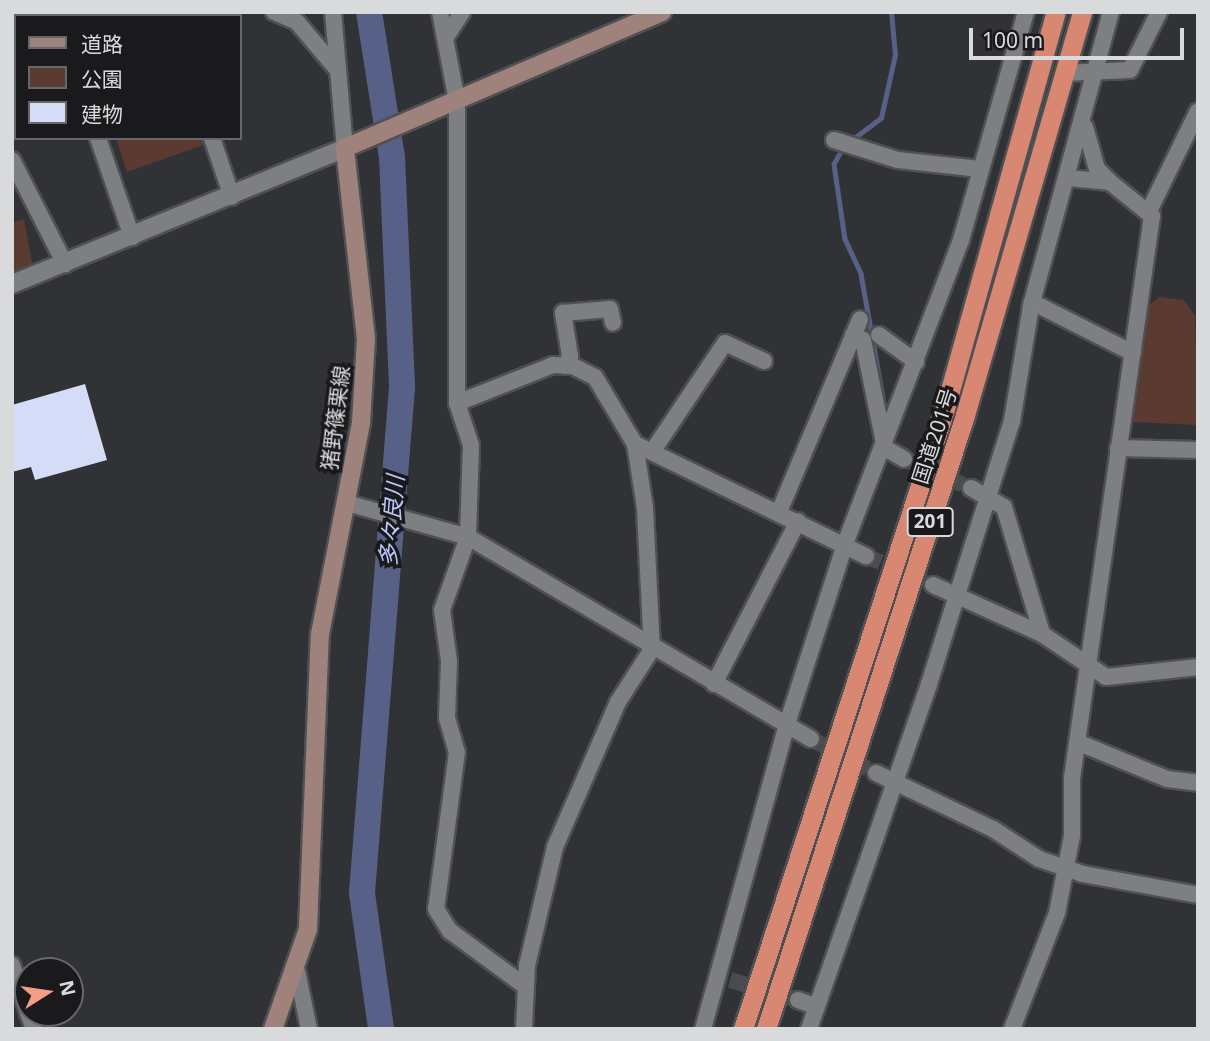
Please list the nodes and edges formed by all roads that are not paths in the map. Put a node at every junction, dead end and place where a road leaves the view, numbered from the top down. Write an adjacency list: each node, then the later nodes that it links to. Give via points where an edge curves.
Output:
1 (274, 12): 14 (street, via 297,22)
2 (333, 12): 14 (street)
3 (440, 12): 12 (street)
4 (462, 12): 12 (street)
5 (662, 12): 11 (main road)
6 (1026, 12): 13 (street)
7 (1056, 12): 15 (highway, 国道201号 / 201)
8 (1082, 12): 16 (highway, 国道201号 / 201)
9 (1111, 12): 17 (street)
10 (1159, 12): 17 (street, via 1130,70)
11 (636, 17): 18 (main road)
12 (446, 37): 18 (street)
13 (1010, 64): 15 (street); 26 (street)
14 (335, 67): 24 (street)
15 (1041, 72): 81 (highway, 国道201号 / 201, via 944,412)
16 (1065, 73): 17 (street); 82 (highway, 国道201号 / 201, via 965,415)
17 (1094, 75): 20 (street)
18 (454, 103): 24 (main road); 43 (street)
19 (1198, 111): 30 (street)
20 (1084, 124): 27 (street); 28 (street, via 1097,169)
21 (99, 140): 31 (street)
22 (213, 140): 29 (street)
23 (834, 140): 26 (street, via 898,160)
24 (350, 147): 29 (street); 52 (main road, 猪野篠栗線, via 366,339)
25 (12, 160): 32 (street)
26 (980, 169): 41 (street)
27 (1068, 178): 28 (street); 34 (street)
28 (1110, 182): 30 (street)
29 (232, 197): 31 (street)
30 (1149, 211): 39 (street)
31 (132, 237): 32 (street)
32 (65, 264): 33 (street)
33 (12, 284)
34 (1032, 302): 39 (street); 51 (street, via 1020,388)
35 (860, 319): 37 (street)
36 (613, 323): 42 (street, via 610,309 563,313 570,356)
37 (853, 335): 45 (street, via 863,340); 53 (street)
38 (879, 335): 41 (street)
39 (1133, 353): 46 (street)
40 (764, 361): 48 (street, via 725,343)
41 (916, 362): 45 (street)
42 (566, 366): 43 (street, via 554,365); 44 (street, via 595,377)
43 (457, 403): 55 (street, via 471,445)
44 (635, 444): 48 (street); 61 (street, via 645,508)
45 (885, 448): 49 (street); 56 (street)
46 (1118, 448): 47 (street); 63 (street)
47 (1198, 450)
48 (652, 452): 53 (street)
49 (904, 459)
50 (971, 488): 51 (street)
51 (987, 494): 59 (street); 60 (street, via 1004,507)
52 (352, 505): 55 (street); 73 (main road, 猪野篠栗線, via 320,634 310,907)
53 (779, 512): 54 (street)
54 (798, 522): 56 (street); 64 (street)
55 (468, 537): 61 (street); 74 (street, via 442,610 449,661 447,718 457,752 436,909 438,920)
56 (845, 544): 57 (street); 65 (street)
57 (866, 556)
58 (933, 585): 59 (street)
59 (956, 595): 60 (street); 69 (street)
60 (1042, 634): 63 (street)
61 (652, 649): 64 (street); 74 (street, via 599,739 555,847)
62 (1198, 667): 63 (street, via 1106,677)
63 (1092, 668): 67 (street)
64 (714, 684): 65 (street)
65 (787, 724): 66 (street); 80 (street, via 724,978)
66 (811, 739)
67 (1077, 743): 70 (street, via 1167,779); 71 (street)
68 (876, 773): 69 (street)
69 (897, 779): 71 (street); 76 (street)
70 (1198, 783)
71 (1065, 869): 72 (street); 84 (street, via 1057,912)
72 (1198, 895)
73 (297, 971): 77 (main road, 猪野篠栗線); 78 (street)
74 (525, 986): 79 (street)
75 (798, 1000): 76 (street)
76 (817, 1007): 83 (street)
77 (273, 1029)
78 (309, 1029)
79 (524, 1029)
80 (704, 1029)
81 (743, 1029)
82 (766, 1029)
83 (809, 1029)
84 (1012, 1029)

